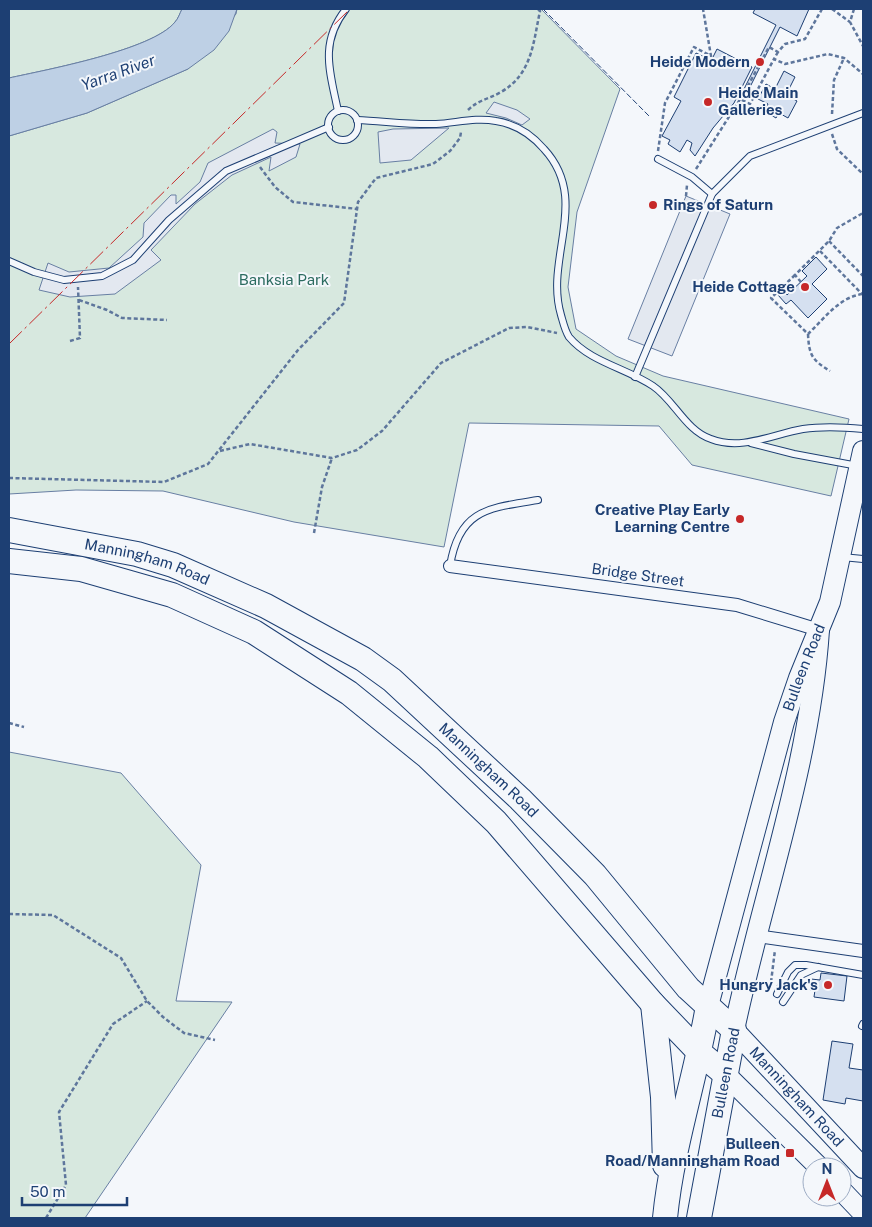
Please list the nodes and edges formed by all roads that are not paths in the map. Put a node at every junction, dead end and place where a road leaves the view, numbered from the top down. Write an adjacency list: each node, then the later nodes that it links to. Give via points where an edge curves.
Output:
1 (346, 9): 2 (lane, via 330,40 329,66)
2 (338, 112): 4 (lane, via 351,113); 5 (lane, via 330,118)
3 (863, 113): 7 (lane, via 750,156)
4 (357, 120): 5 (lane, via 357,130 346,139 337,138); 9 (lane, via 436,124 486,119 516,127 538,141 553,158 566,188 557,302 567,335 581,349)
5 (328, 127): 8 (lane, via 226,171 169,220 133,260 102,276 64,280)
6 (658, 159): 7 (lane, via 692,177)
7 (712, 194): 9 (lane)
8 (9, 261)
9 (635, 377): 11 (lane, via 669,399 701,434 721,442)
10 (863, 429): 11 (lane, via 828,427 801,430)
11 (748, 442): 12 (lane, via 811,458)
12 (861, 458): 15 (main road)
13 (538, 500): 18 (lane, via 489,508 474,516 456,540)
14 (9, 530): 20 (highway, Manningham Road, via 129,552 173,565 266,606)
15 (840, 557): 16 (lane); 19 (main road, via 830,602)
16 (863, 559)
17 (9, 561): 21 (highway, Manningham Road, via 81,569 172,594 254,632)
18 (450, 566): 19 (street, Bridge Street, via 737,605)
19 (819, 630): 22 (main road, Bulleen Road, via 807,728); 29 (main road, Bulleen Road, via 784,722)
20 (333, 641): 21 (highway); 29 (highway, Manningham Road, via 392,680 520,799 595,875 688,988)
21 (314, 670): 28 (highway, Manningham Road, via 370,709 428,757 496,822)
22 (767, 938): 23 (street); 30 (main road, Bulleen Road)
23 (863, 951)
24 (820, 967): 25 (lane); 26 (lane, via 795,965); 27 (lane, via 801,975)
25 (863, 975)
26 (777, 994)
27 (783, 1002)
28 (653, 1004): 31 (highway, Manningham Road); 36 (highway, Bulleen Road, via 663,1097)
29 (708, 1006): 30 (highway, Manningham Road); 31 (highway, Bulleen Road)
30 (734, 1030): 32 (highway, Bulleen Road); 34 (main road, Manningham Road)
31 (700, 1053): 32 (highway, Manningham Road); 36 (highway, Bulleen Road)
32 (724, 1073): 33 (main road, Manningham Road); 38 (highway, Bulleen Road)
33 (809, 1157)
34 (863, 1168)
35 (852, 1201): 37 (main road)
36 (666, 1210)
37 (863, 1213)
38 (699, 1218)

